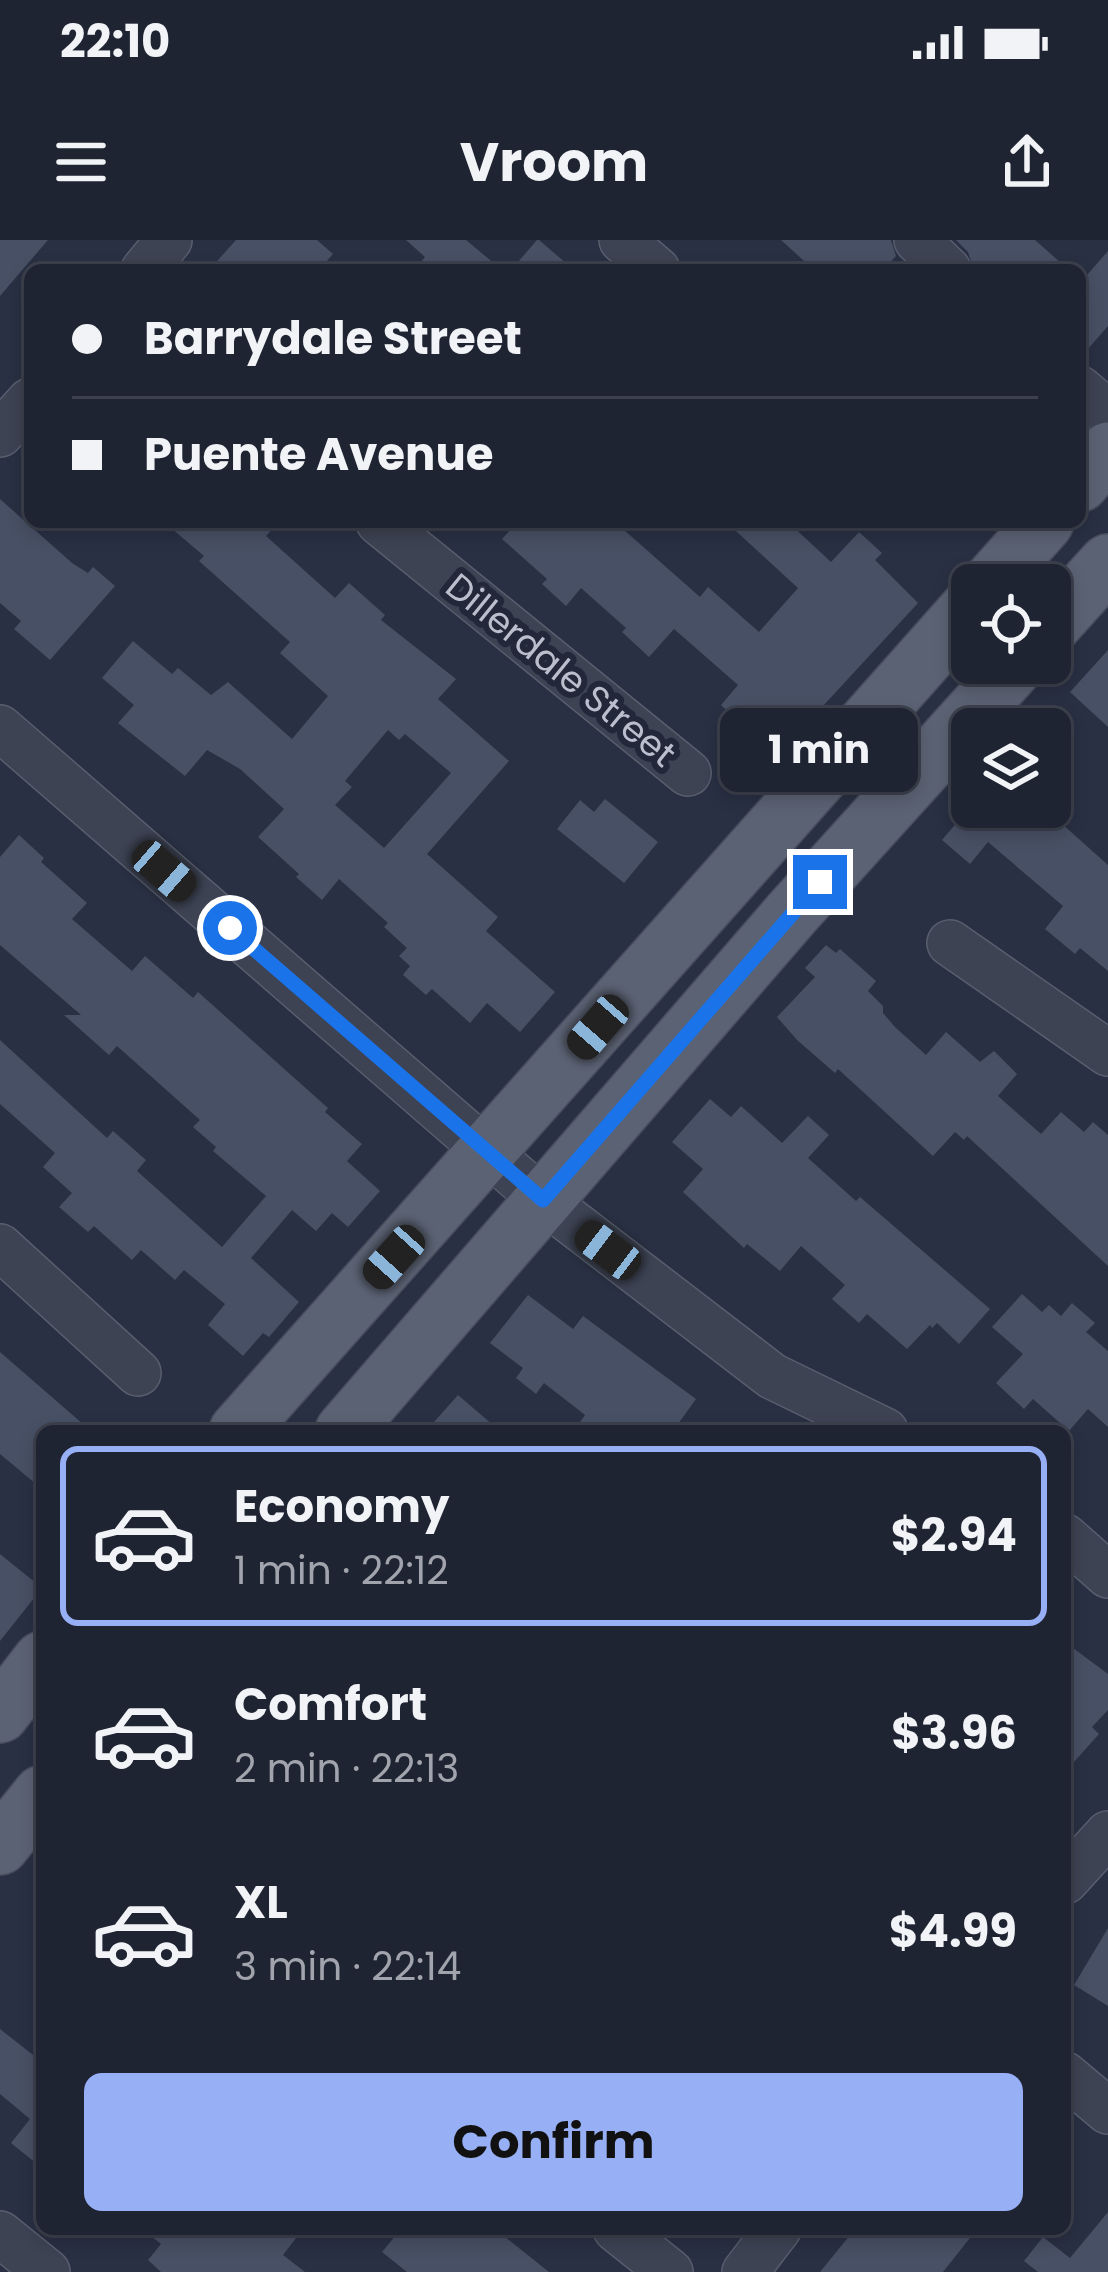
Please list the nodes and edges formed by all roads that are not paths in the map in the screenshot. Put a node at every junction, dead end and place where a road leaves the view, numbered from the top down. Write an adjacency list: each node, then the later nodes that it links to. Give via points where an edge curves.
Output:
1 (169, 240): 4 (street)
2 (622, 240): 5 (street)
3 (917, 240): 6 (street)
4 (149, 264)
5 (649, 264)
6 (942, 264)
7 (24, 407): 8 (street)
8 (0, 434)
9 (1108, 451): 10 (main road)
10 (1086, 476)
11 (386, 528): 19 (street, Dillerdale Street)
12 (1040, 528): 14 (main road)
13 (1108, 563): 15 (main road)
14 (1008, 564)
15 (1071, 604)
16 (951, 629): 22 (main road)
17 (999, 684): 23 (main road)
18 (0, 728): 22 (street)
19 (688, 773)
20 (950, 943): 21 (street)
21 (1108, 1053)
22 (488, 1152): 23 (street); 26 (main road)
23 (543, 1200): 27 (main road); 28 (street, via 772,1376)
24 (0, 1247): 25 (street)
25 (138, 1373)
26 (243, 1425)
27 (349, 1425)
28 (873, 1425)
29 (1071, 1542): 30 (street)
30 (1108, 1575)
31 (36, 1668): 32 (main road)
32 (0, 1714)
33 (36, 1801): 35 (main road)
34 (1108, 1834): 36 (street)
35 (0, 1846)
36 (1071, 1874)
37 (1071, 2079): 38 (street)
38 (1108, 2111)
39 (0, 2234): 42 (street)
40 (624, 2235): 43 (street)
41 (773, 2235): 44 (street)
42 (46, 2272)
43 (670, 2272)
44 (745, 2272)

